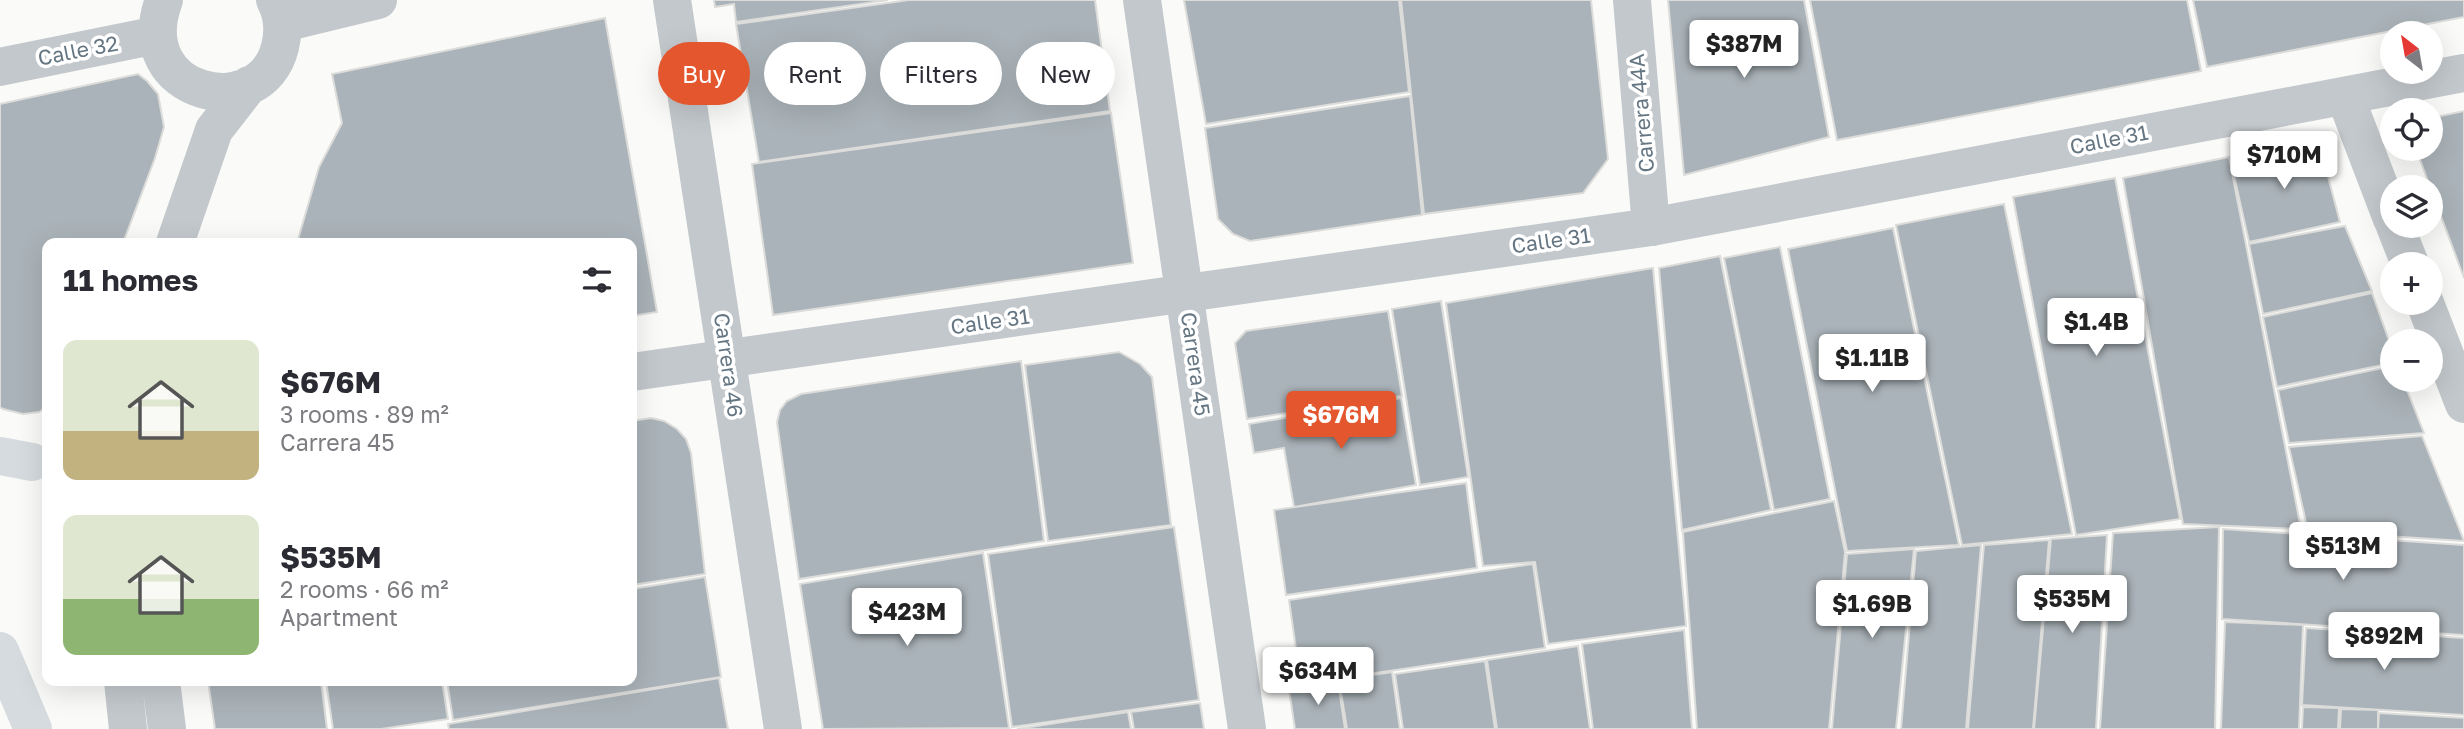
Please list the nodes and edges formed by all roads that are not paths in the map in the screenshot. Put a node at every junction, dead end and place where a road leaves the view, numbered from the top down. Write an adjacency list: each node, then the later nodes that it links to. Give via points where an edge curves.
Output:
1 (378, 0): 5 (street)
2 (672, 0): 18 (street, Carrera 46)
3 (1142, 0): 16 (street, Carrera 45)
4 (1632, 0): 14 (street, Carrera 44A)
5 (279, 11): 10 (street, via 282,38 275,59)
6 (160, 18): 7 (street, Calle 32); 9 (street, via 161,52)
7 (0, 67)
8 (2464, 73): 11 (street, Calle 31)
9 (182, 80): 10 (street, via 215,93); 12 (street)
10 (249, 85): 12 (street)
11 (2345, 96): 13 (street); 14 (street, Calle 31)
12 (214, 130): 15 (street)
13 (2380, 188)
14 (1651, 227): 16 (street, Calle 31)
15 (178, 238)
16 (1185, 294): 18 (street, Calle 31); 28 (street, Carrera 45)
17 (2430, 315): 20 (street)
18 (727, 360): 19 (street, Calle 31); 27 (street, Carrera 46)
19 (637, 371)
20 (2464, 404)
21 (0, 651): 24 (main road)
22 (124, 686): 25 (street)
23 (162, 686): 26 (street)
24 (33, 729)
25 (128, 729)
26 (167, 729)
27 (783, 729)
28 (1247, 729)

